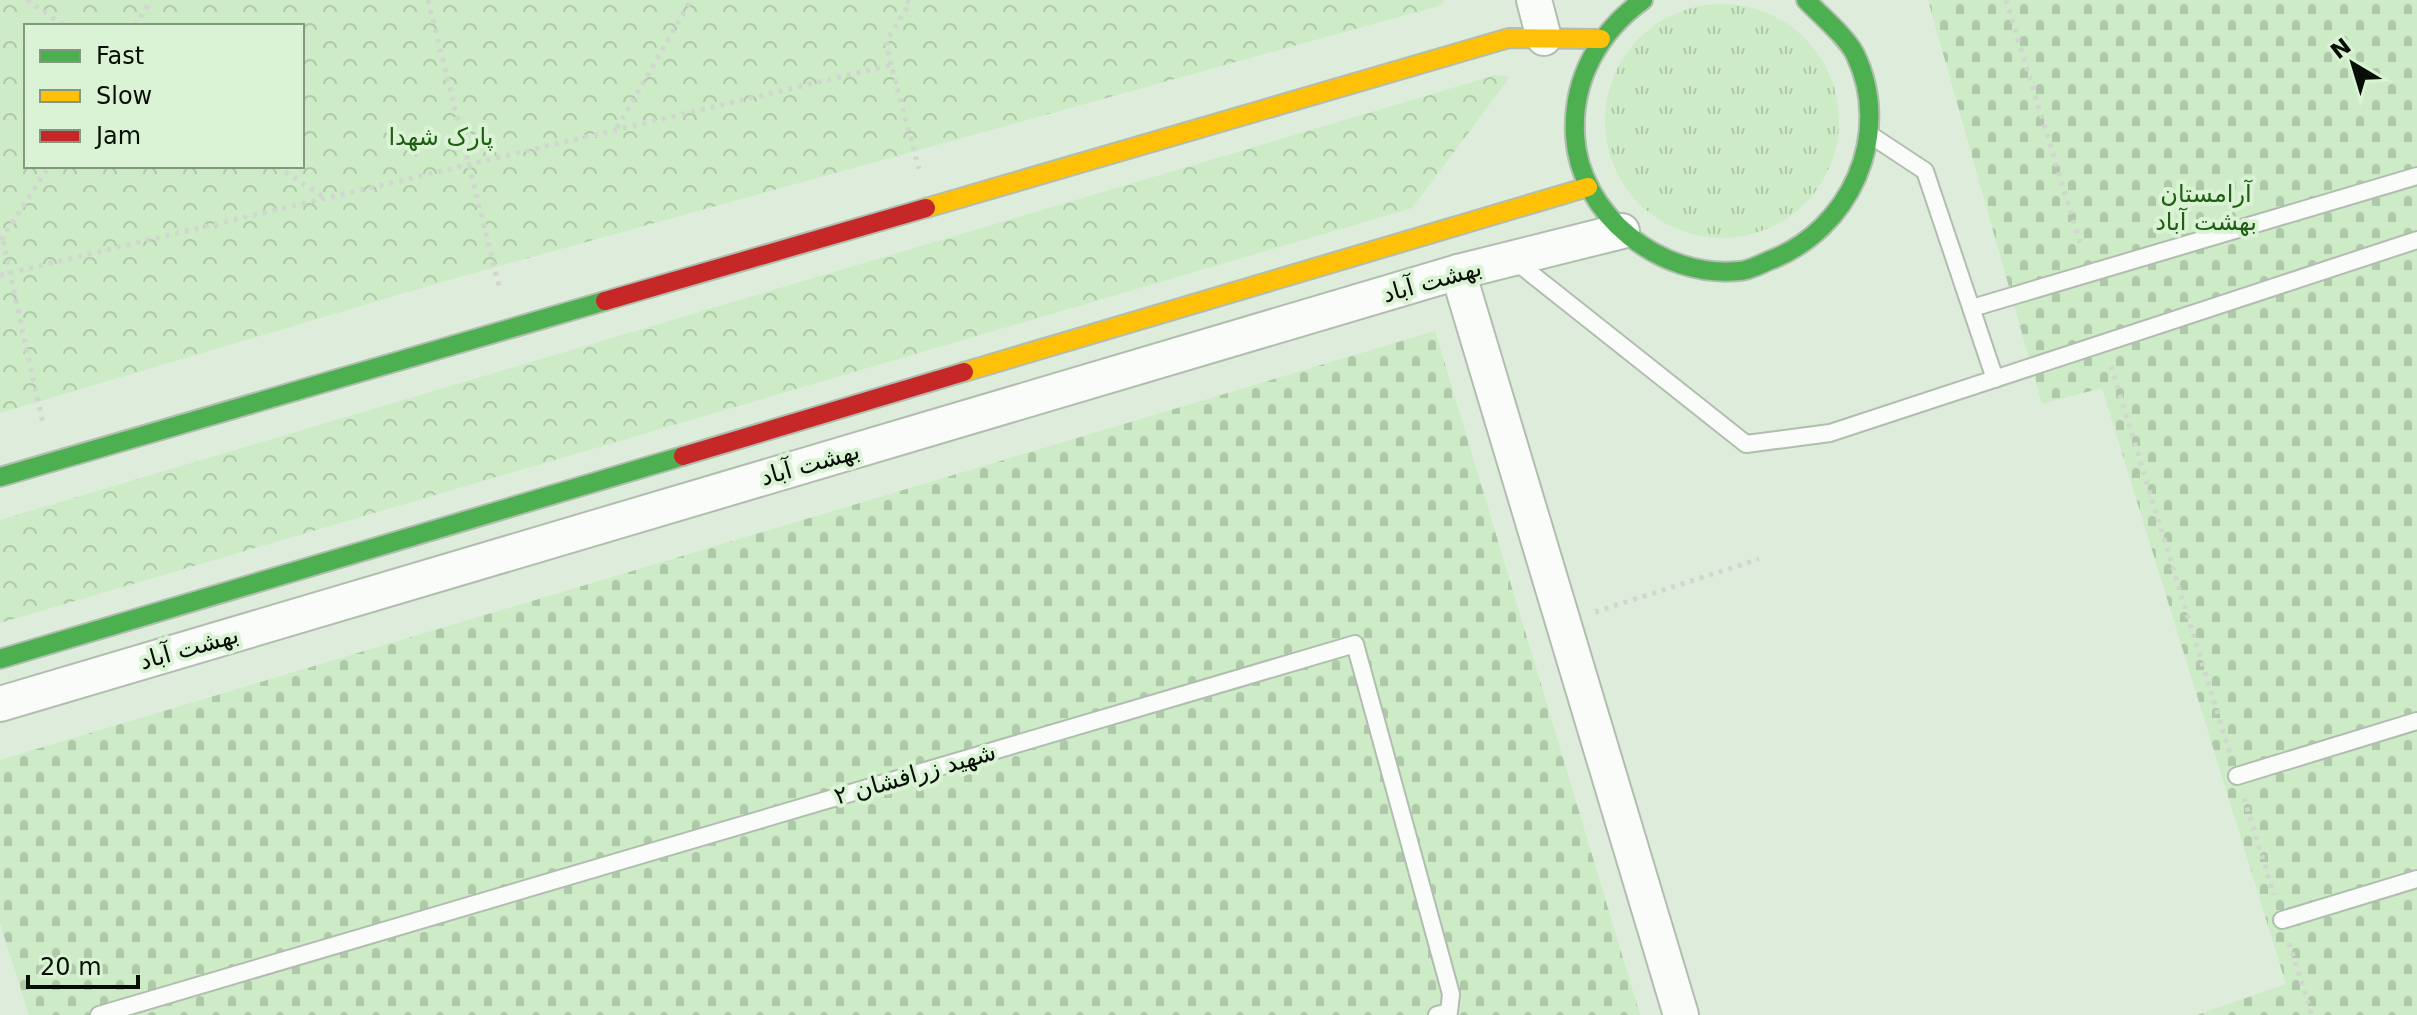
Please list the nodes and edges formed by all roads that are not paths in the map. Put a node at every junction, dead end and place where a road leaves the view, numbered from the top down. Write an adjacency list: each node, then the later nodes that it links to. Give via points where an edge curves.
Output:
1 (1534, 0): 4 (street)
2 (1806, 0): 6 (street, via 1837,27 1858,59 1869,97)
3 (1631, 3): 5 (street)
4 (1544, 38): 5 (street); 15 (street, via 1509,38)
5 (1601, 39): 8 (street, via 1583,73 1574,111 1576,150)
6 (1871, 135): 9 (street, via 1863,173 1845,208 1819,236 1786,257 1749,269 1710,271 1672,263); 13 (lane, via 1925,171)
7 (2417, 176): 13 (lane)
8 (1588, 187): 9 (street); 16 (street, بهشت آباد)
9 (1622, 231): 11 (street, بهشت آباد)
10 (2417, 240): 14 (lane)
11 (1512, 259): 12 (street, بهشت آباد); 14 (lane, via 1746,444 1830,433)
12 (1458, 272): 17 (street, بهشت آباد); 24 (street)
13 (1972, 308): 14 (lane)
14 (1995, 379)
15 (0, 477)
16 (0, 659)
17 (0, 704)
18 (2417, 721): 19 (lane)
19 (2237, 776)
20 (2417, 879): 21 (lane)
21 (2282, 920)
22 (99, 1015): 23 (lane, شهید زرافشان ۲, via 1355,644 1451,994 1449,1012)
23 (1437, 1015)
24 (1681, 1015)

